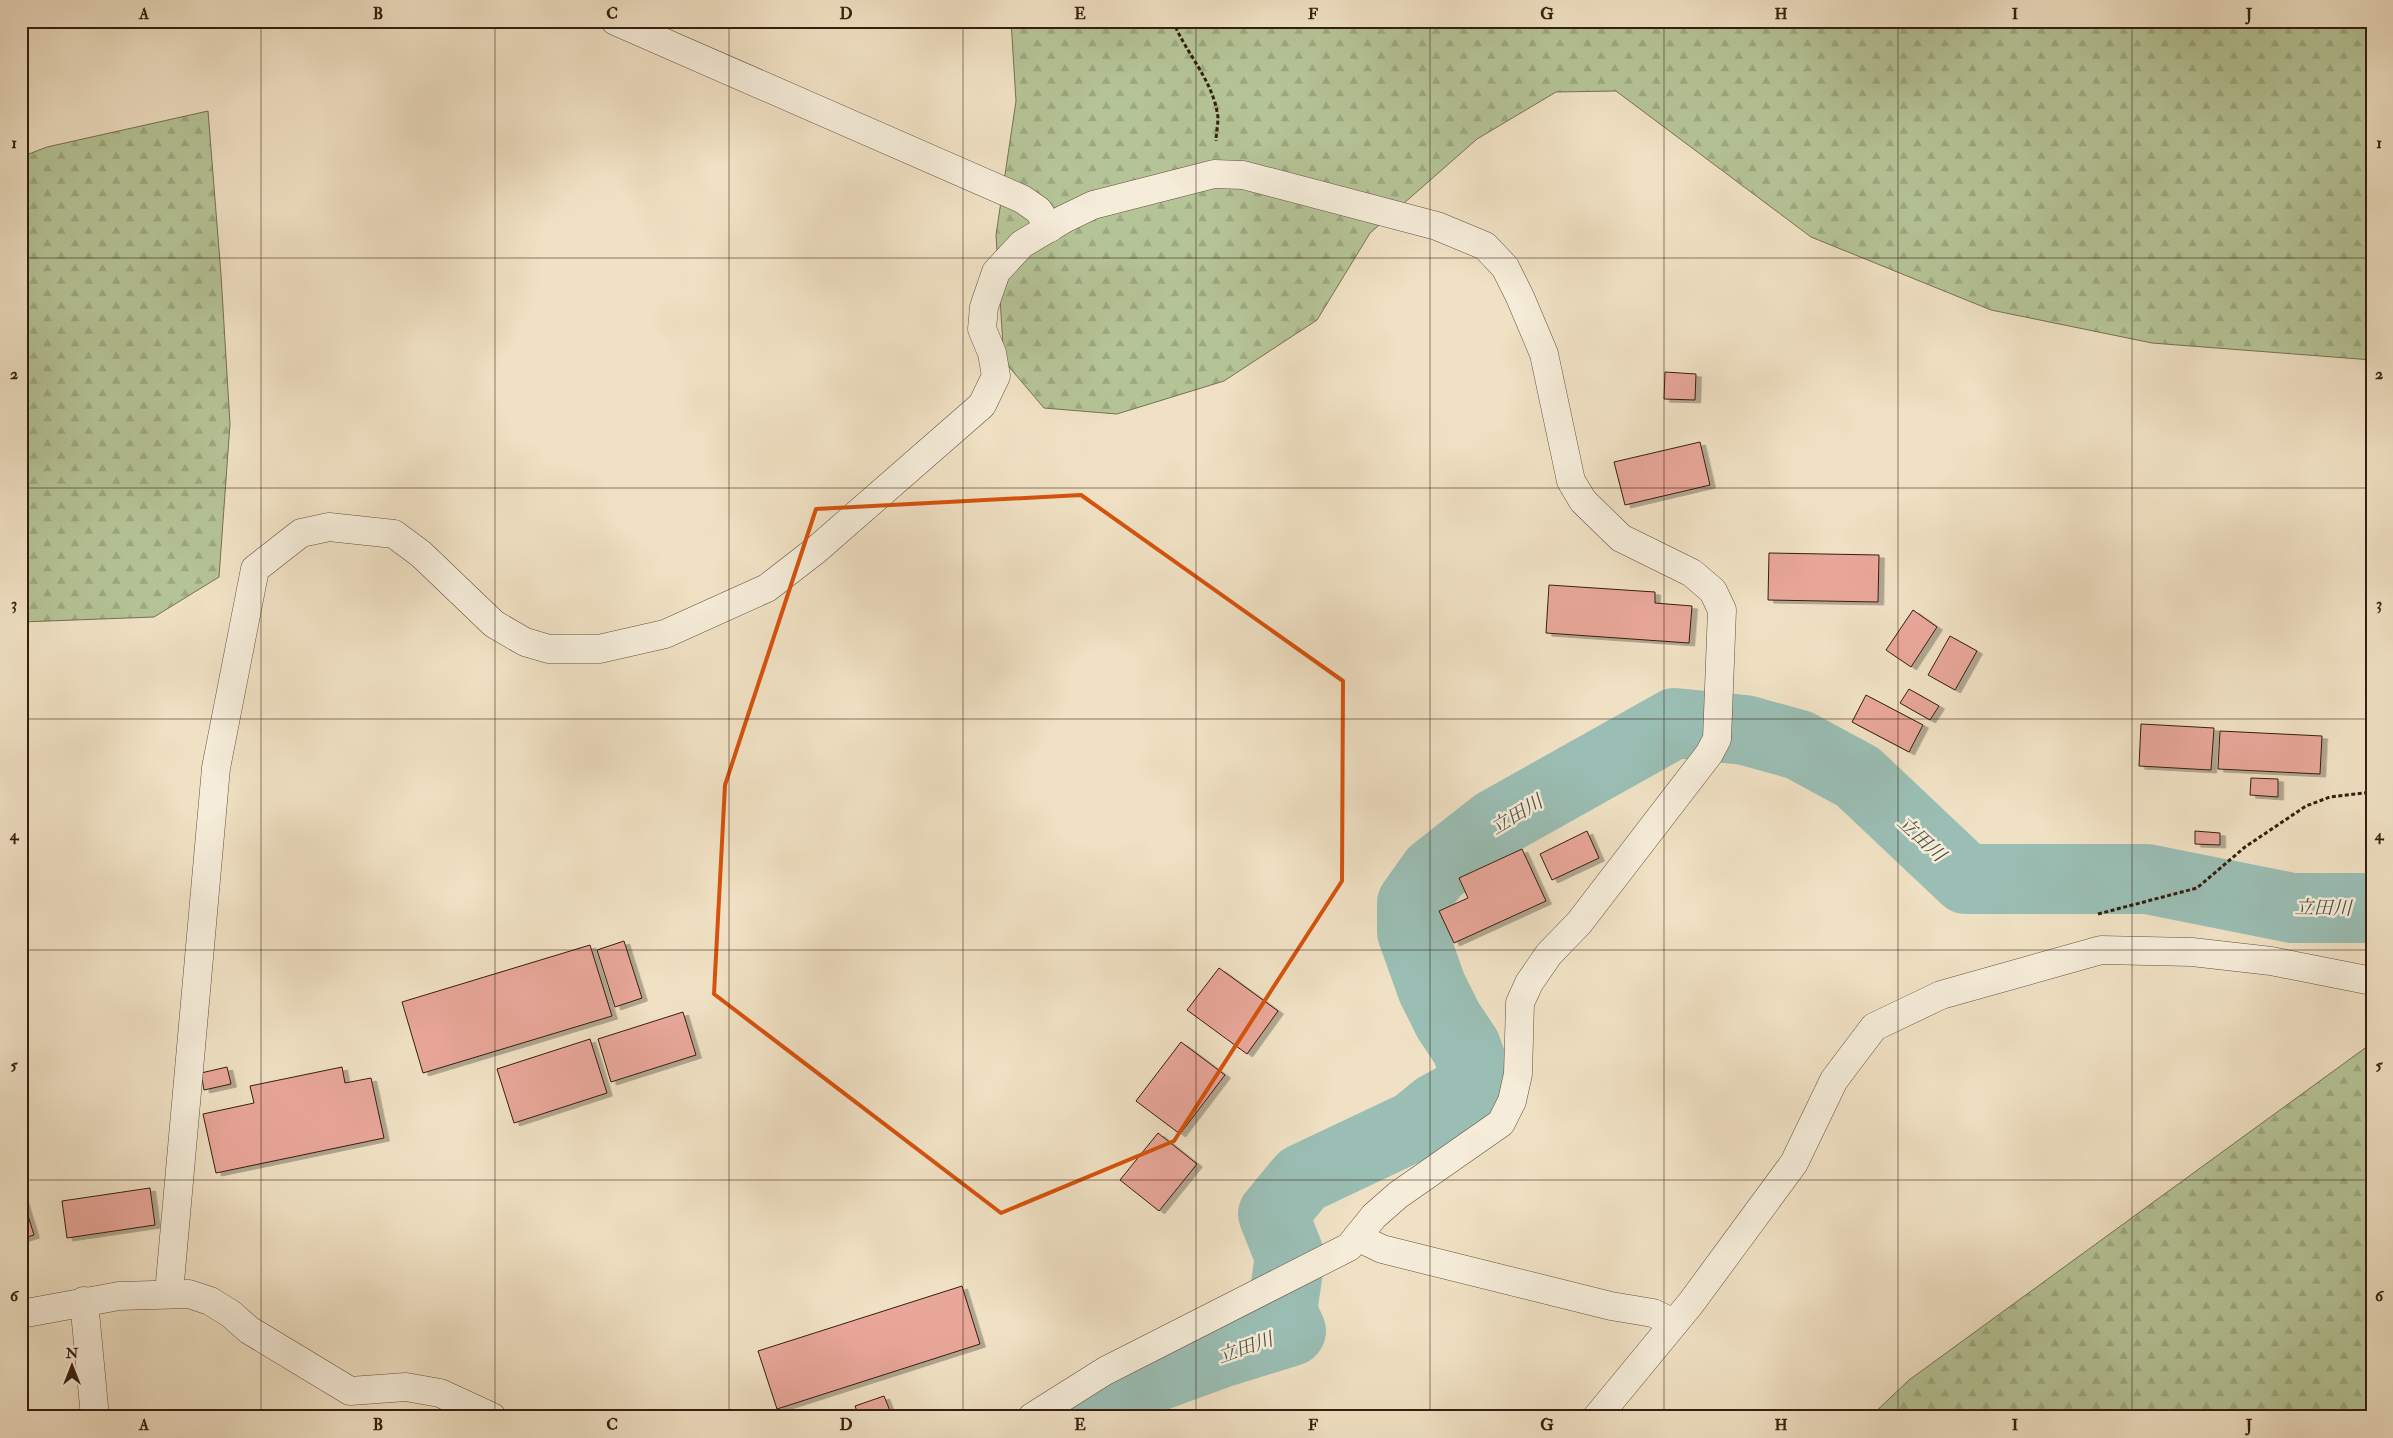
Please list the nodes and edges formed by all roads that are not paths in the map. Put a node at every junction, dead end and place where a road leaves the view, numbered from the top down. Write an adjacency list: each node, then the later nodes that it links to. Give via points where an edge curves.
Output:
1 (615, 21): 2 (street, via 1022,199 1038,210)
2 (1050, 228): 4 (street, via 1093,205 1214,174 1243,175 1427,223 1485,246 1505,267 1544,354 1571,481 1583,501 1621,538 1692,573 1713,591 1722,610 1717,739 1710,754 1529,983 1520,1003 1516,1083 1512,1101 1501,1123 1398,1195); 5 (street, via 1022,244 996,272 984,307 982,329 992,353 996,376 982,405 816,550 767,588 696,622 665,634 599,649 549,649 525,642 494,624 421,554 394,534 350,528 329,527 301,533 255,569 216,768)
3 (2372, 981): 8 (street, via 2271,961 2200,953 2101,950 1941,995 1883,1023 1874,1028 1834,1080 1794,1163)
4 (1356, 1237): 8 (street, via 1382,1249 1611,1306 1653,1313); 11 (street, via 1349,1247 1105,1371)
5 (170, 1293): 6 (street); 10 (street, via 189,1294 210,1301 249,1330 350,1391 406,1388 440,1393)
6 (84, 1301): 7 (street); 9 (street)
7 (21, 1314)
8 (1674, 1323): 12 (street)
9 (95, 1417)
10 (492, 1417)
11 (1032, 1417)
12 (1596, 1417)

